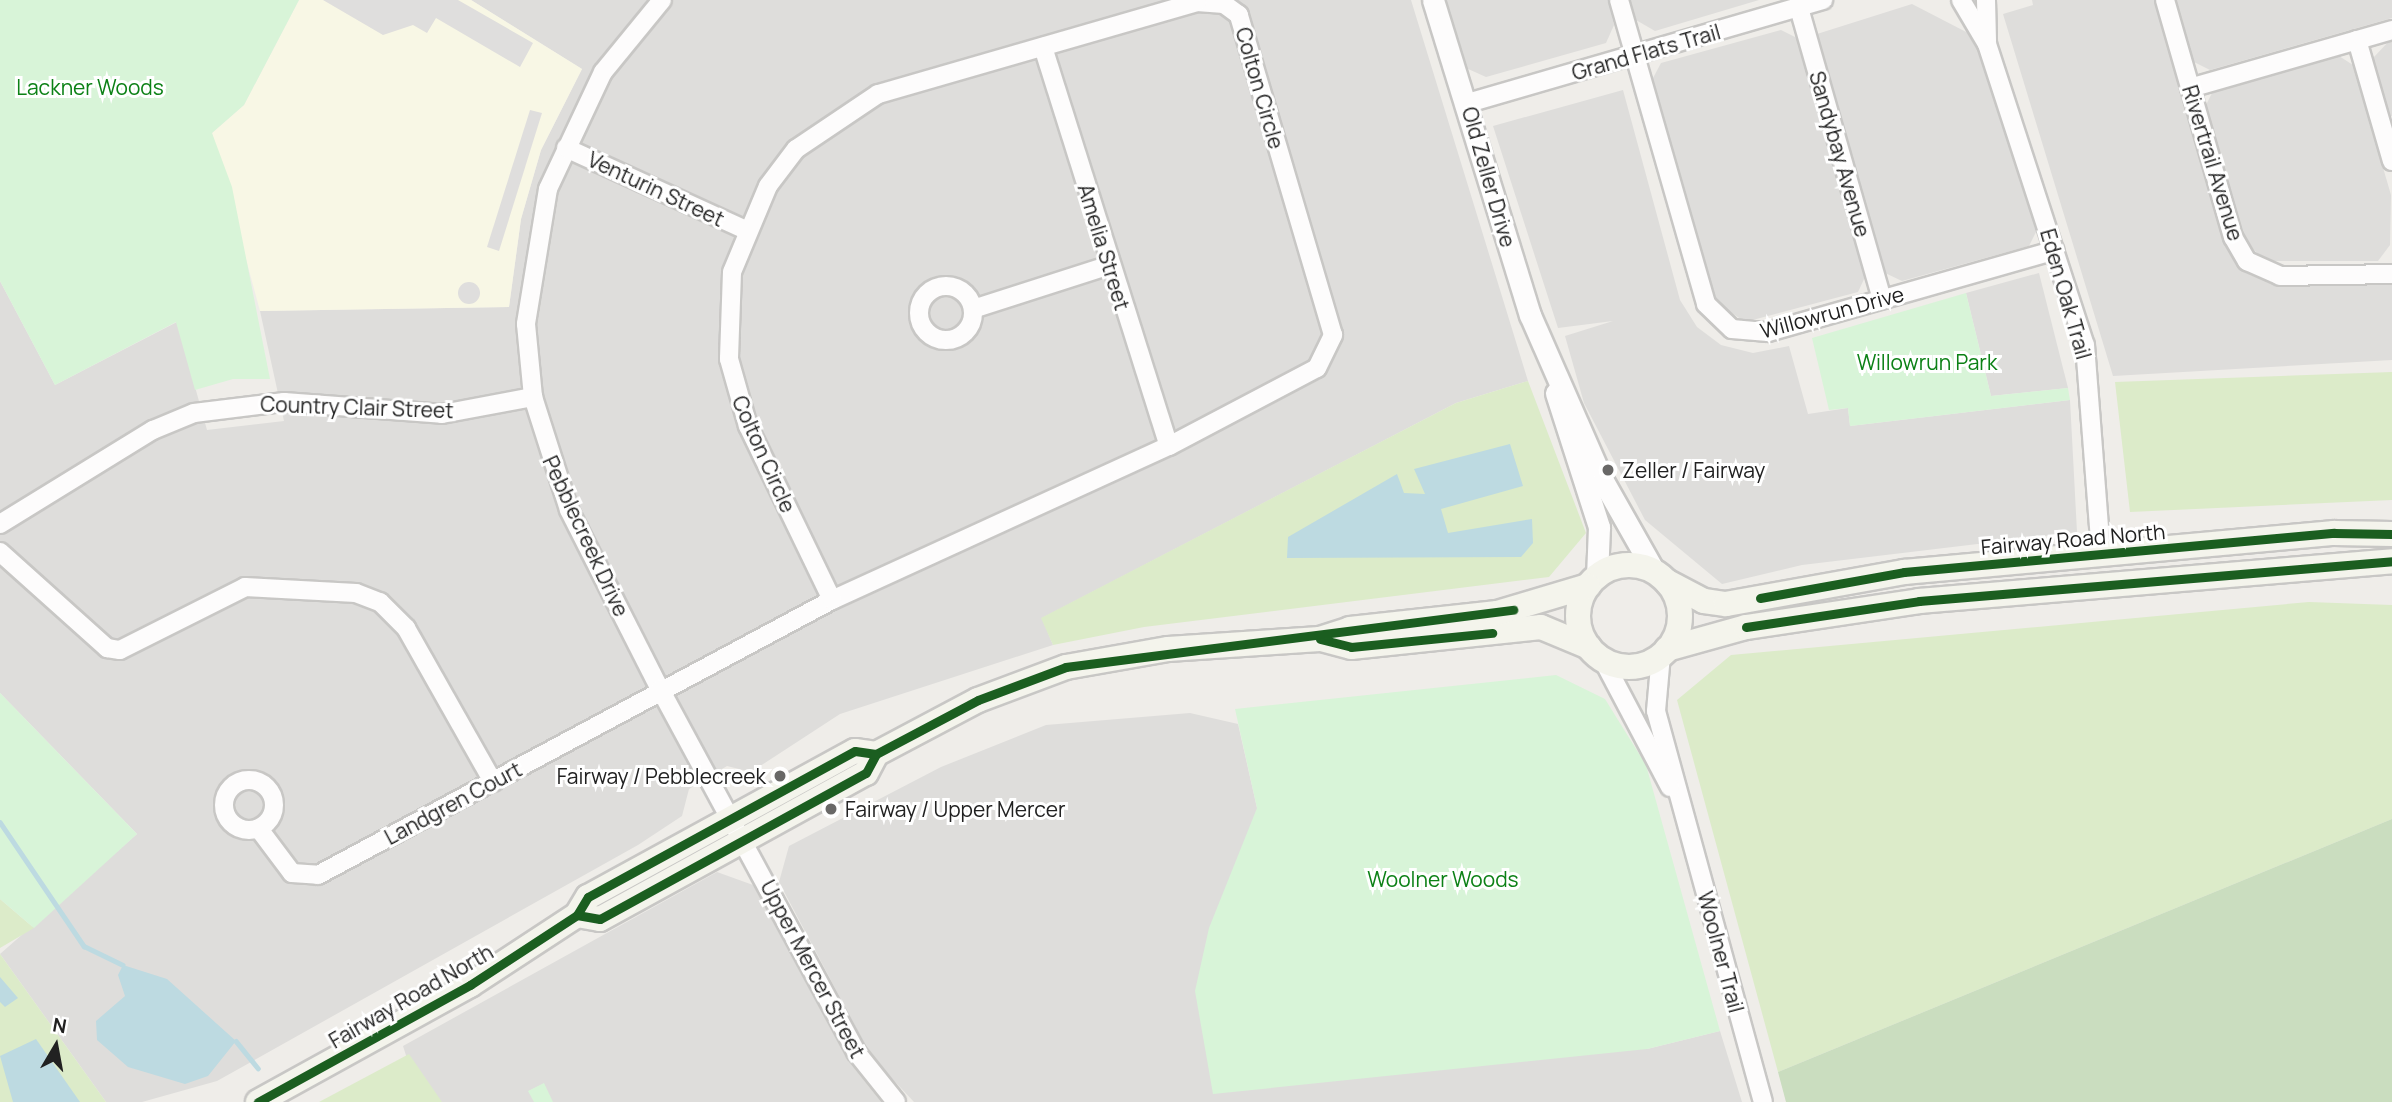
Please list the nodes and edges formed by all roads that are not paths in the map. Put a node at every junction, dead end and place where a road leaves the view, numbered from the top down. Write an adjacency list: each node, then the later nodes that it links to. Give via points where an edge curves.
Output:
1 (1433, 0): 15 (street, Old Zeller Drive)
2 (1619, 0): 13 (street)
3 (1823, 0): 8 (street, Grand Flats Trail)
4 (1961, 0): 11 (street, Eden Oak Trail)
5 (1986, 0): 11 (street, Eden Oak Trail)
6 (2165, 0): 14 (street, Rivertrail Avenue)
7 (653, 3): 16 (street, Pebblecreek Drive, via 603,72)
8 (1799, 8): 13 (street, Grand Flats Trail); 22 (street, Sandybay Avenue)
9 (2392, 30): 10 (street)
10 (2357, 40): 14 (street); 17 (street)
11 (1987, 44): 19 (street, Eden Oak Trail)
12 (1043, 47): 18 (street, Colton Circle, via 878,94 838,117 796,149); 20 (street, Amelia Street); 26 (street, Colton Circle, via 1197,2 1224,4 1239,15 1333,335 1317,369)
13 (1634, 55): 15 (street, Grand Flats Trail); 22 (street, Willowrun Drive, via 1706,304 1717,318 1732,329 1768,332)
14 (2190, 88): 21 (street, Rivertrail Avenue, via 2233,237 2247,261 2280,276)
15 (1468, 103): 24 (street, Old Zeller Drive)
16 (566, 148): 18 (street, Venturin Street); 25 (street, Pebblecreek Drive, via 534,247 526,324)
17 (2392, 162)
18 (746, 230): 34 (street, Colton Circle, via 727,307 736,393)
19 (2055, 250): 22 (street, Willowrun Drive); 30 (street, Eden Oak Trail, via 2085,345)
20 (1110, 264): 23 (street); 26 (street, Amelia Street)
21 (2392, 274)
22 (1882, 299)
23 (973, 309)
24 (1546, 354): 32 (street, Old Zeller Drive, via 1607,490); 33 (street, Old Zeller Drive, via 1600,527)
25 (533, 397): 27 (street, Country Clair Street, via 442,414 284,402 194,413 153,430); 38 (street, Pebblecreek Drive, via 569,510)
26 (1169, 446): 34 (street, Colton Circle)
27 (0, 524)
28 (2392, 534): 30 (main road, Fairway Road North)
29 (0, 552): 39 (street, via 107,648 120,650 245,587 356,593 380,602 406,628)
30 (2101, 553): 32 (main road, Fairway Road North, via 1904,572 1726,604 1704,601)
31 (2392, 561): 36 (main road, via 1919,601 1746,627)
32 (1660, 576): 33 (main road, via 1631,565); 36 (main road, via 1680,613)
33 (1592, 581): 35 (main road, Fairway Road North, via 1513,610); 37 (main road, via 1578,611)
34 (832, 600): 38 (street, Colton Circle)
35 (1320, 639): 37 (main road, Fairway Road North, via 1351,647 1541,627); 42 (main road, Fairway Road North, via 1168,649 1066,667 978,701 876,754 866,773)
36 (1665, 652): 37 (main road, via 1632,666); 40 (street, Woolner Trail, via 1656,711)
37 (1595, 653): 40 (street, Woolner Trail)
38 (660, 690): 39 (street, Landgren Court); 42 (street, Pebblecreek Drive)
39 (493, 782): 41 (street, Landgren Court, via 318,875 292,873)
40 (1680, 802): 45 (street, Woolner Trail)
41 (259, 829)
42 (739, 830): 43 (main road, Fairway Road North, via 600,919 577,915 400,1026); 44 (street, Upper Mercer Street, via 856,1052)
43 (258, 1102)
44 (896, 1102)
45 (1763, 1102)

